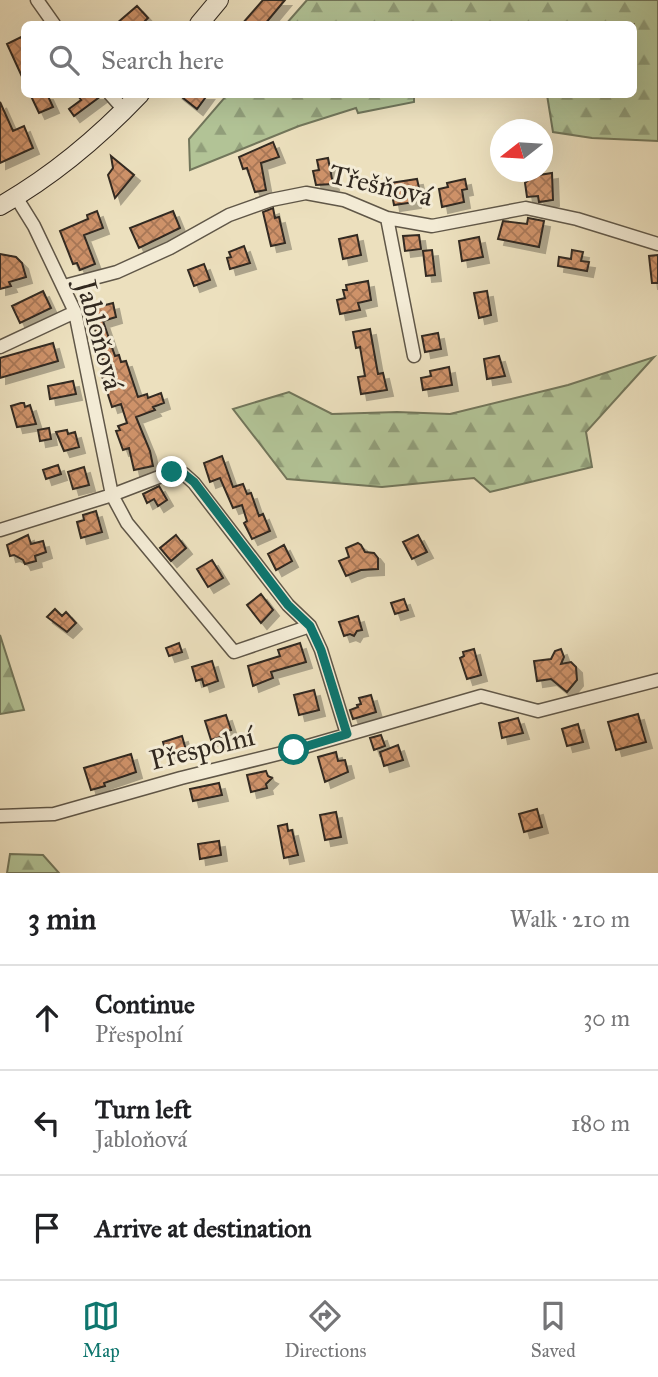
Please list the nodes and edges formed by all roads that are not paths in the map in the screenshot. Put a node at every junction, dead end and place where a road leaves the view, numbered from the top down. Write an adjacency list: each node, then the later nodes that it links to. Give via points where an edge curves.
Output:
1 (37, 0): 3 (street)
2 (219, 0): 4 (street)
3 (52, 21)
4 (202, 21)
5 (114, 98): 7 (street)
6 (136, 98): 7 (street)
7 (125, 111): 8 (street, via 79,152)
8 (8, 202): 11 (street, Jabloňová, via 34,226)
9 (387, 218): 10 (street, Třešňová, via 432,226 526,208); 11 (street, Třešňová, via 344,200 306,193 271,200 229,215 117,272); 14 (street)
10 (658, 244)
11 (64, 286): 12 (street, Jabloňová)
12 (75, 312): 13 (street); 15 (street, Jabloňová)
13 (0, 347)
14 (414, 356)
15 (112, 495): 16 (street); 17 (street, via 172,472 184,474 288,605); 17 (street, Jabloňová, via 127,523 234,652)
16 (0, 530)
17 (310, 626): 19 (street)
18 (658, 680): 19 (street, Přespolní, via 538,710 481,696)
19 (347, 734): 20 (street, Přespolní, via 54,814)
20 (0, 816)

